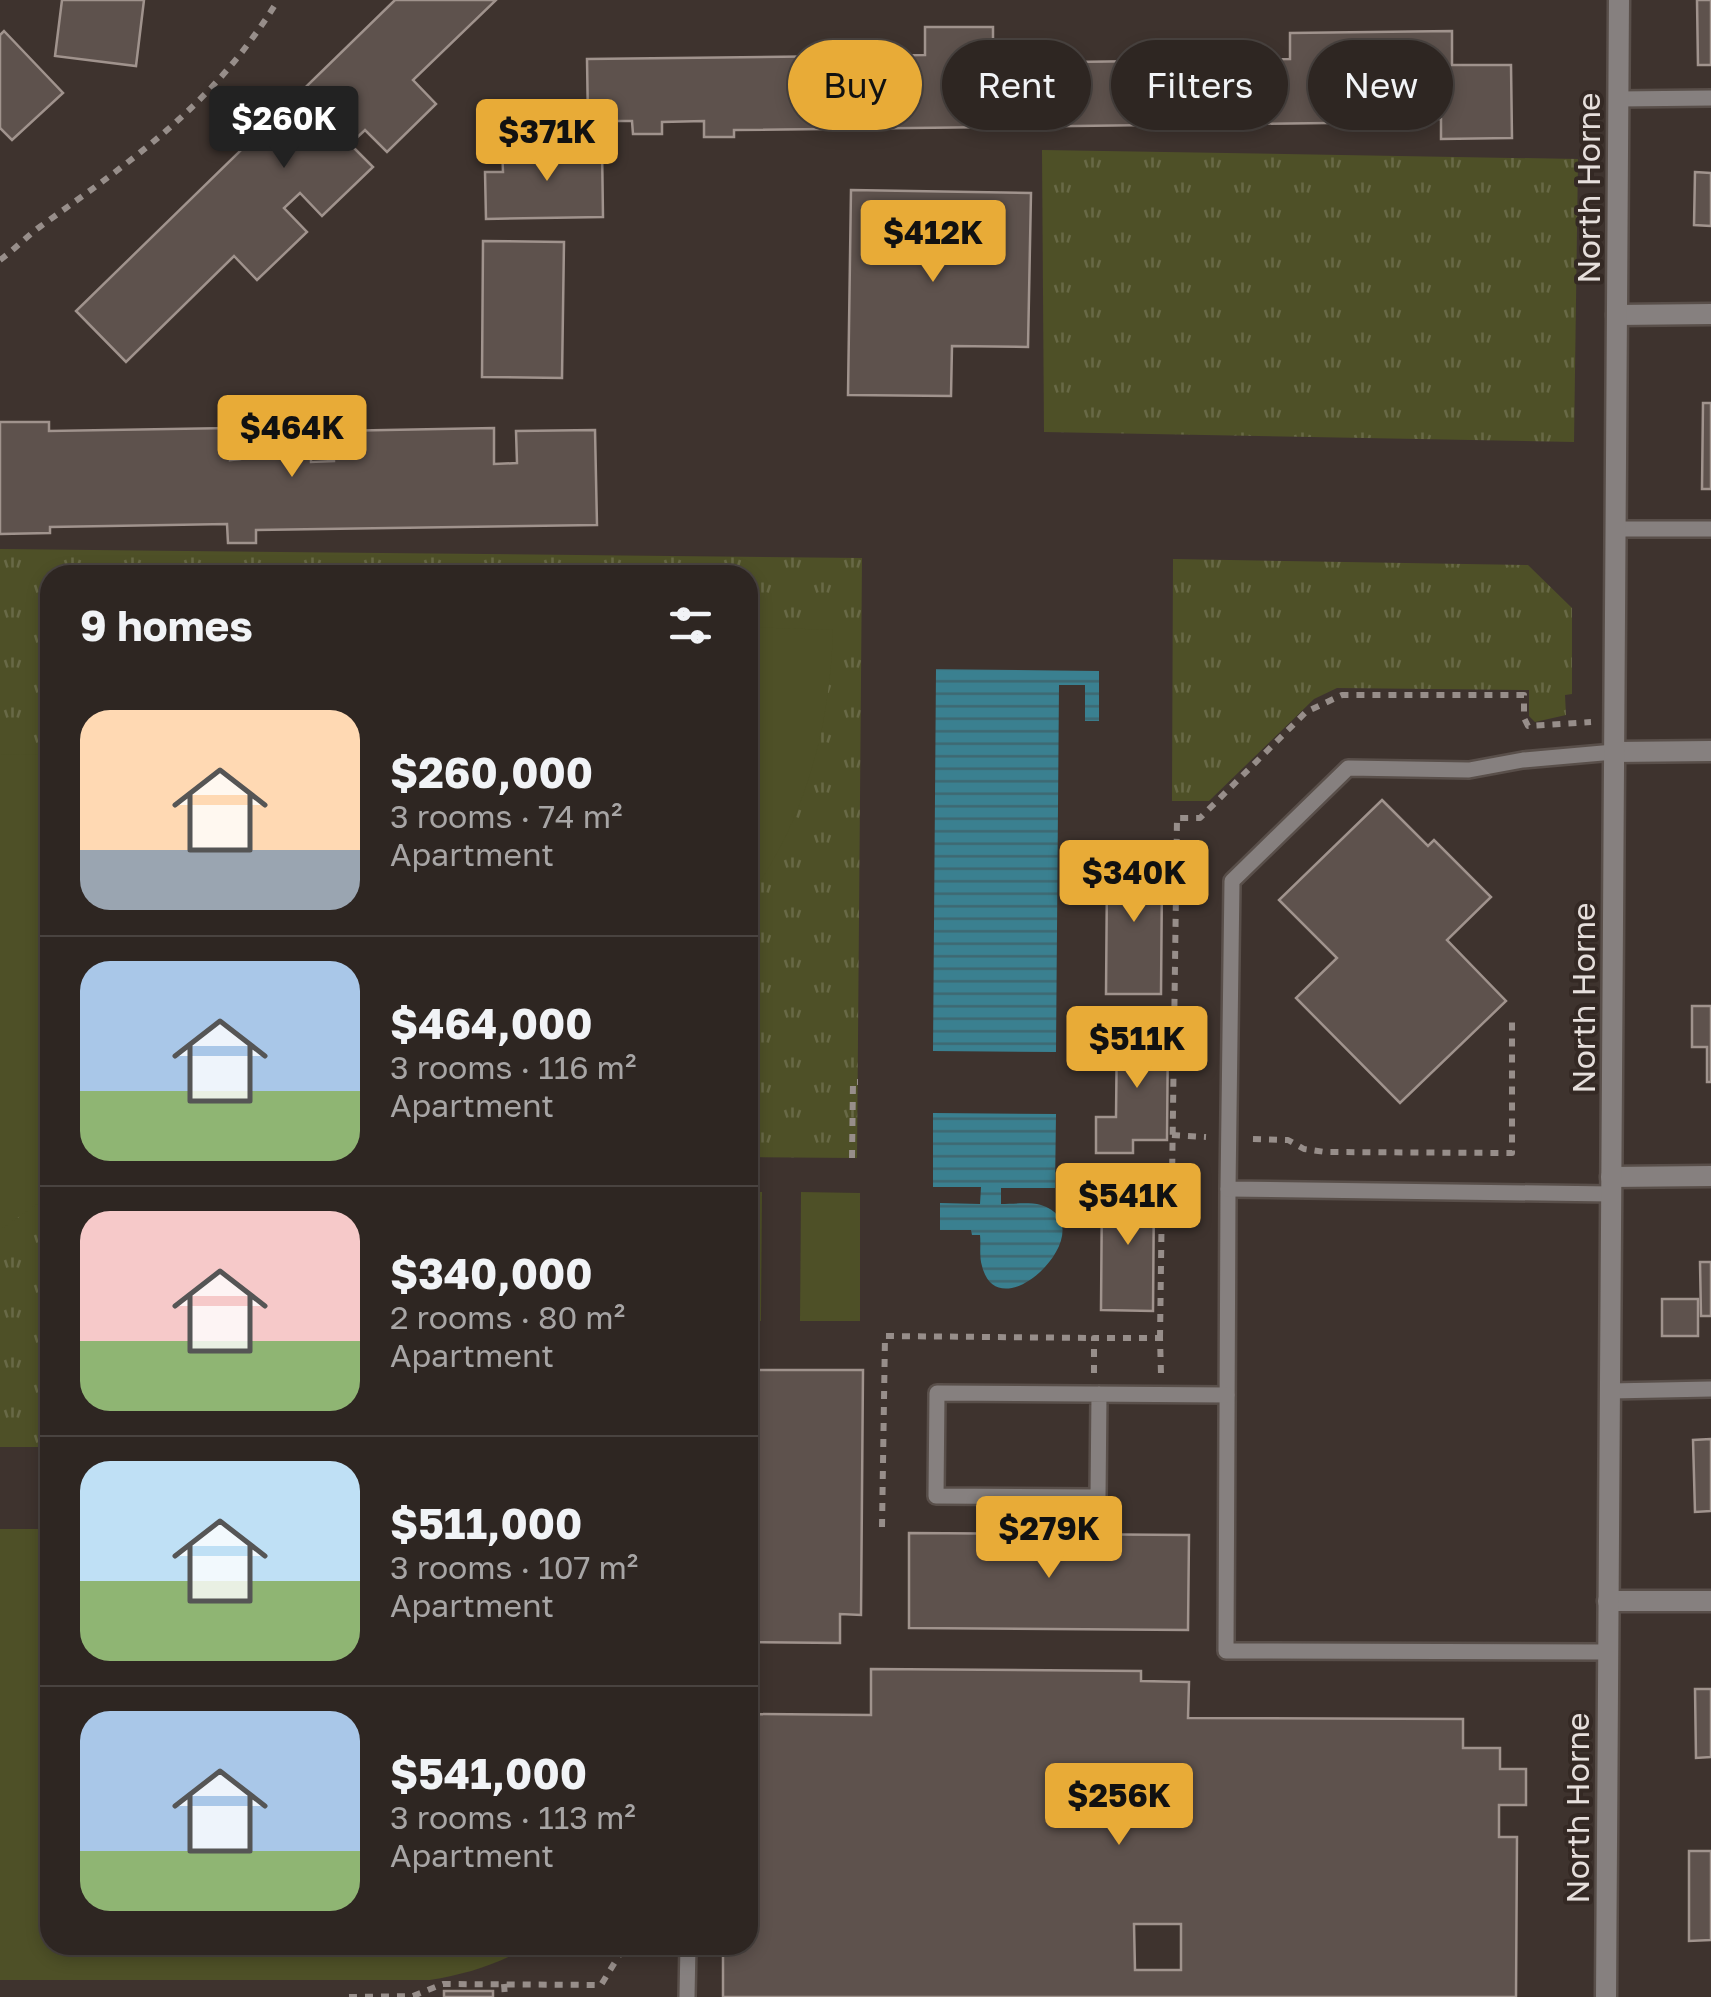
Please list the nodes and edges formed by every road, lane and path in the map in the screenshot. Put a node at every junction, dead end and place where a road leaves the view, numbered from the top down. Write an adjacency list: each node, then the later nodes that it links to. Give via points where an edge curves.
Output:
1 (278, 0): 5 (path, via 249,44 175,124)
2 (1619, 0): 3 (street, North Horne)
3 (1618, 98): 4 (lane); 7 (street, North Horne)
4 (1711, 98)
5 (0, 260)
6 (1711, 314): 7 (street)
7 (1617, 315): 8 (street, North Horne)
8 (1616, 529): 9 (lane); 10 (street, North Horne)
9 (1711, 529)
10 (1614, 722): 12 (street, North Horne); 15 (path, via 1528,726 1524,695 1342,695 1306,712 1200,818 1177,818)
11 (1711, 751): 12 (street)
12 (1614, 752): 16 (lane, via 1468,770 1348,768 1232,881); 19 (street, North Horne)
13 (1512, 1019): 16 (path, via 1512,1153 1325,1152 1288,1140)
14 (858, 1082): 17 (path)
15 (1172, 1136): 16 (path); 21 (path, via 1172,1182 1162,1192)
16 (1228, 1138): 20 (lane)
17 (852, 1158)
18 (1711, 1176): 19 (street)
19 (1611, 1185): 20 (lane); 23 (street, North Horne)
20 (1228, 1189): 26 (lane)
21 (1160, 1338): 24 (path, via 1094,1338); 25 (path)
22 (1711, 1389): 23 (lane)
23 (1610, 1391): 27 (street, North Horne)
24 (1096, 1394): 24 (lane, via 936,1393 936,1496 1098,1498); 25 (lane)
25 (1161, 1395): 26 (lane)
26 (1227, 1395): 29 (lane, via 1226,1651)
27 (1608, 1601): 28 (street); 29 (street, North Horne)
28 (1711, 1601)
29 (1608, 1652): 39 (street, North Horne)
30 (618, 1955): 33 (path)
31 (688, 1955): 38 (lane)
32 (504, 1984): 33 (path); 34 (path, via 444,1984); 36 (path)
33 (599, 1985): 37 (path)
34 (429, 1993): 35 (path)
35 (349, 1997)
36 (505, 1997)
37 (591, 1997)
38 (687, 1997)
39 (1606, 1997)

